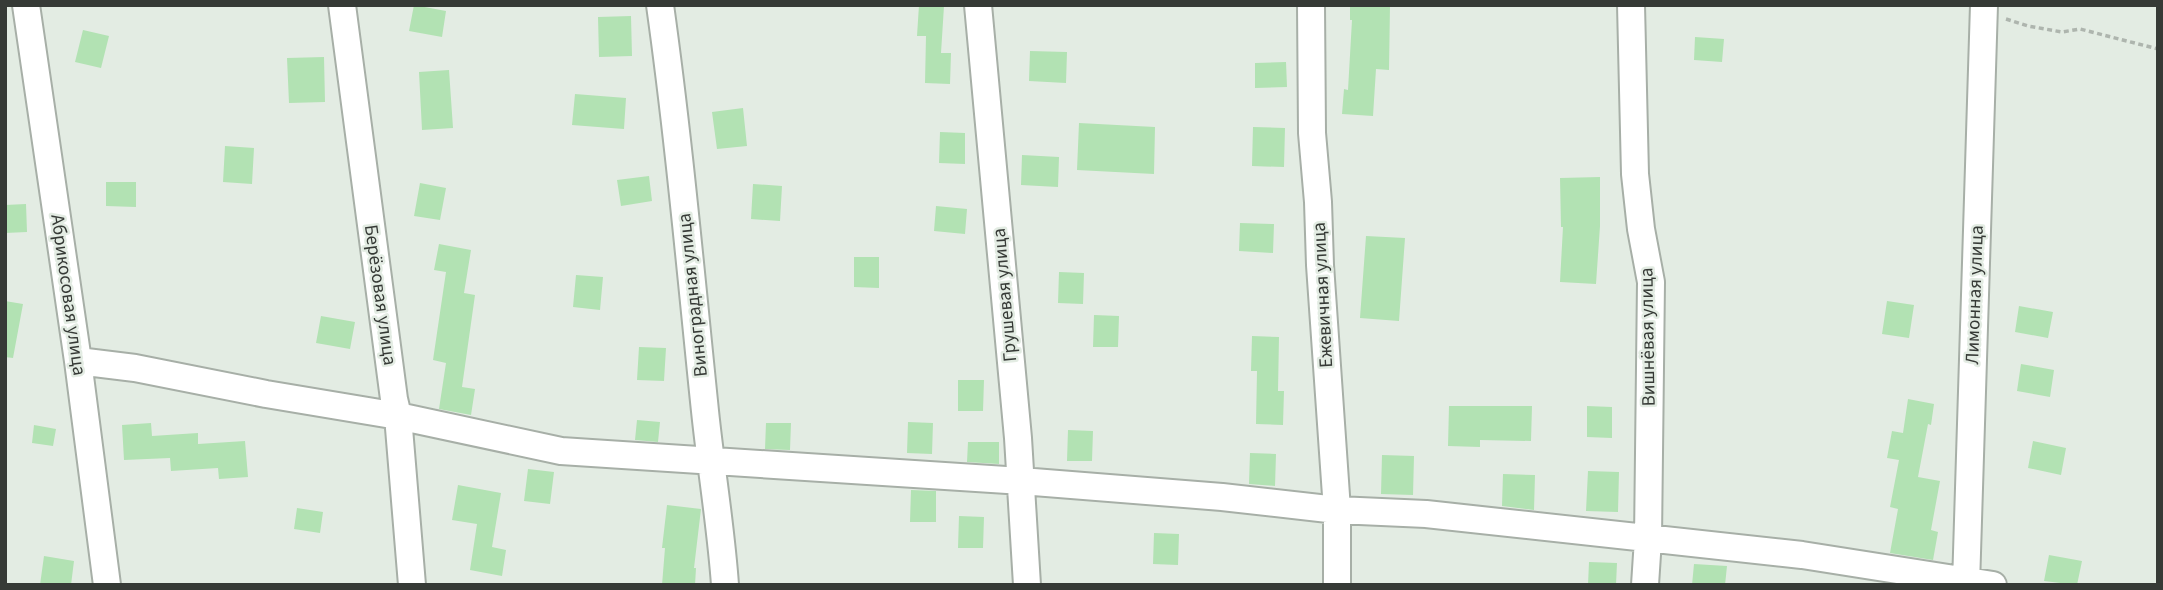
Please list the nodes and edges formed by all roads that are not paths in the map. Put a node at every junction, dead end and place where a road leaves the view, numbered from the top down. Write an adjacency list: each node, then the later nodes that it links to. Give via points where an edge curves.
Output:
1 (26, 5): 8 (street, Абрикосовая улица)
2 (342, 5): 9 (street, Берёзовая улица)
3 (660, 5): 10 (street, Виноградная улица)
4 (978, 5): 11 (street, Грушевая улица)
5 (1311, 5): 12 (street, Ежевичная улица, via 1312,133)
6 (1631, 5): 13 (street, Вишнёвая улица, via 1635,174 1651,282)
7 (1993, 11): 14 (street, Лимонная улица)
8 (78, 361): 9 (street); 15 (street, Абрикосовая улица)
9 (398, 416): 10 (street, via 561,451); 16 (street, Берёзовая улица)
10 (711, 460): 11 (street); 17 (street, Виноградная улица)
11 (1021, 481): 12 (street); 18 (street, Грушевая улица)
12 (1337, 510): 13 (street, via 1426,514); 19 (street, Ежевичная улица)
13 (1648, 539): 14 (street, via 1802,555); 20 (street, Вишнёвая улица)
14 (1966, 583): 21 (street)
15 (107, 585)
16 (412, 585)
17 (725, 585)
18 (1027, 585)
19 (1337, 585)
20 (1645, 585)
21 (1993, 585)

